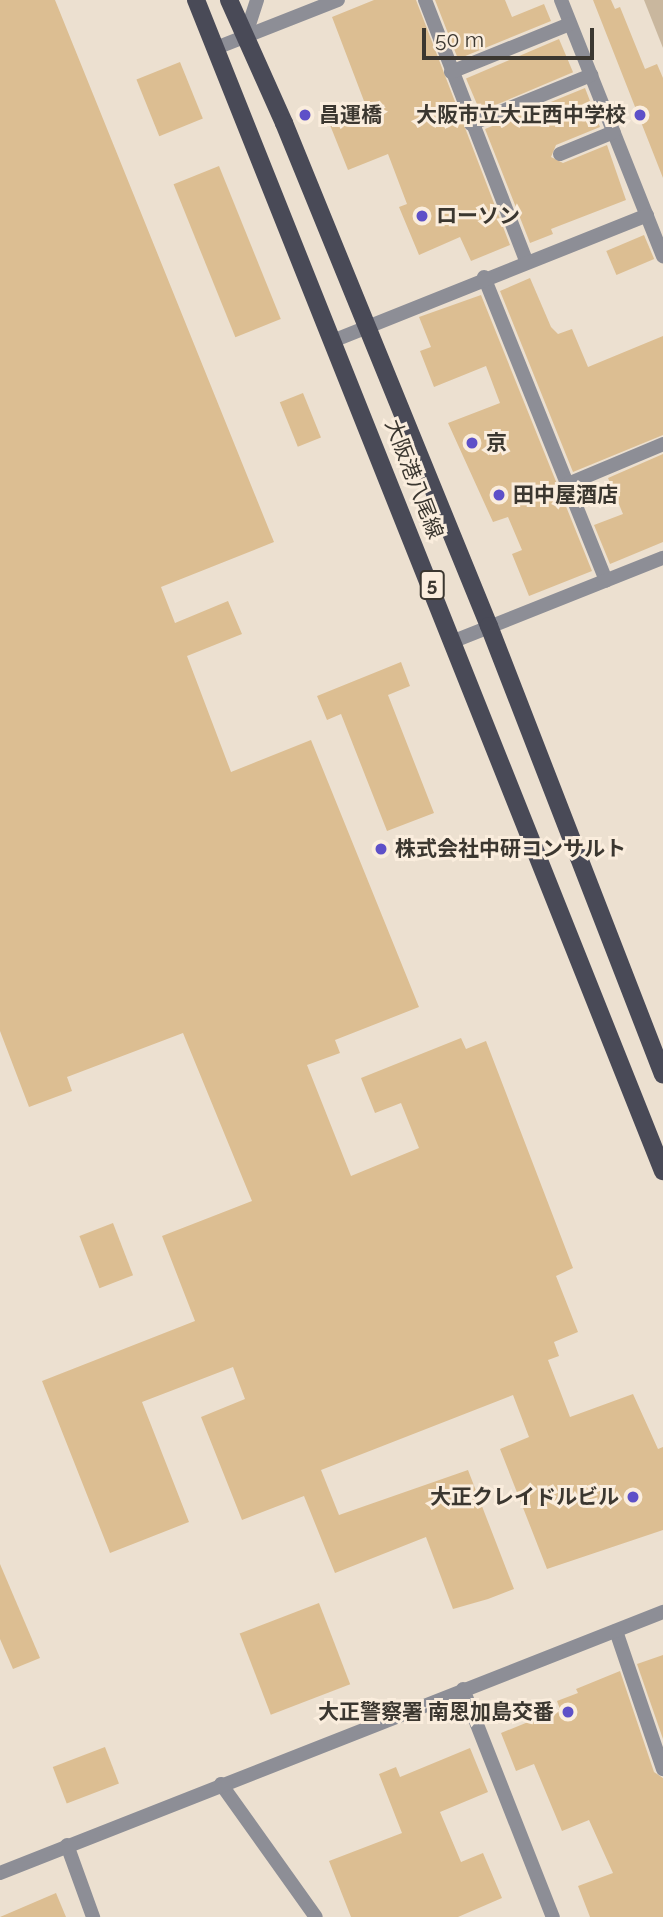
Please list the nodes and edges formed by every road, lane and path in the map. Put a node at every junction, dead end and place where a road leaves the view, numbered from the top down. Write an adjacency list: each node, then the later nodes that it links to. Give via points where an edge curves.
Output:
1 (196, 0): 9 (main road, 大阪港八尾線 / 5)
2 (229, 0): 8 (main road, 大阪港八尾線 / 5)
3 (257, 0): 8 (street)
4 (338, 0): 8 (street)
5 (425, 0): 10 (street)
6 (561, 0): 7 (street)
7 (570, 24): 10 (street); 11 (street)
8 (245, 37): 9 (street); 19 (main road, 大阪港八尾線 / 5)
9 (216, 48): 20 (main road, 大阪港八尾線 / 5)
10 (451, 72): 12 (street)
11 (591, 75): 12 (street); 13 (street)
12 (471, 124): 17 (street)
13 (614, 132): 14 (street); 15 (street)
14 (560, 153)
15 (647, 215): 16 (street); 17 (street)
16 (663, 256)
17 (526, 260): 18 (street)
18 (485, 277): 19 (street); 22 (street)
19 (367, 328): 20 (street); 25 (main road, 大阪港八尾線 / 5)
20 (335, 340): 26 (main road, 大阪港八尾線 / 5)
21 (663, 444): 22 (street)
22 (568, 484): 24 (street)
23 (663, 558): 24 (street)
24 (606, 580): 25 (street)
25 (489, 626): 26 (street); 27 (main road, 大阪港八尾線 / 5)
26 (454, 641): 28 (main road, 大阪港八尾線 / 5)
27 (663, 1074)
28 (663, 1171)
29 (663, 1612): 30 (street)
30 (616, 1631): 31 (street); 32 (street)
31 (463, 1689): 33 (street); 38 (street)
32 (663, 1769)
33 (221, 1784): 34 (street); 37 (street)
34 (67, 1845): 35 (street); 36 (street)
35 (0, 1873)
36 (93, 1917)
37 (316, 1917)
38 (553, 1917)

